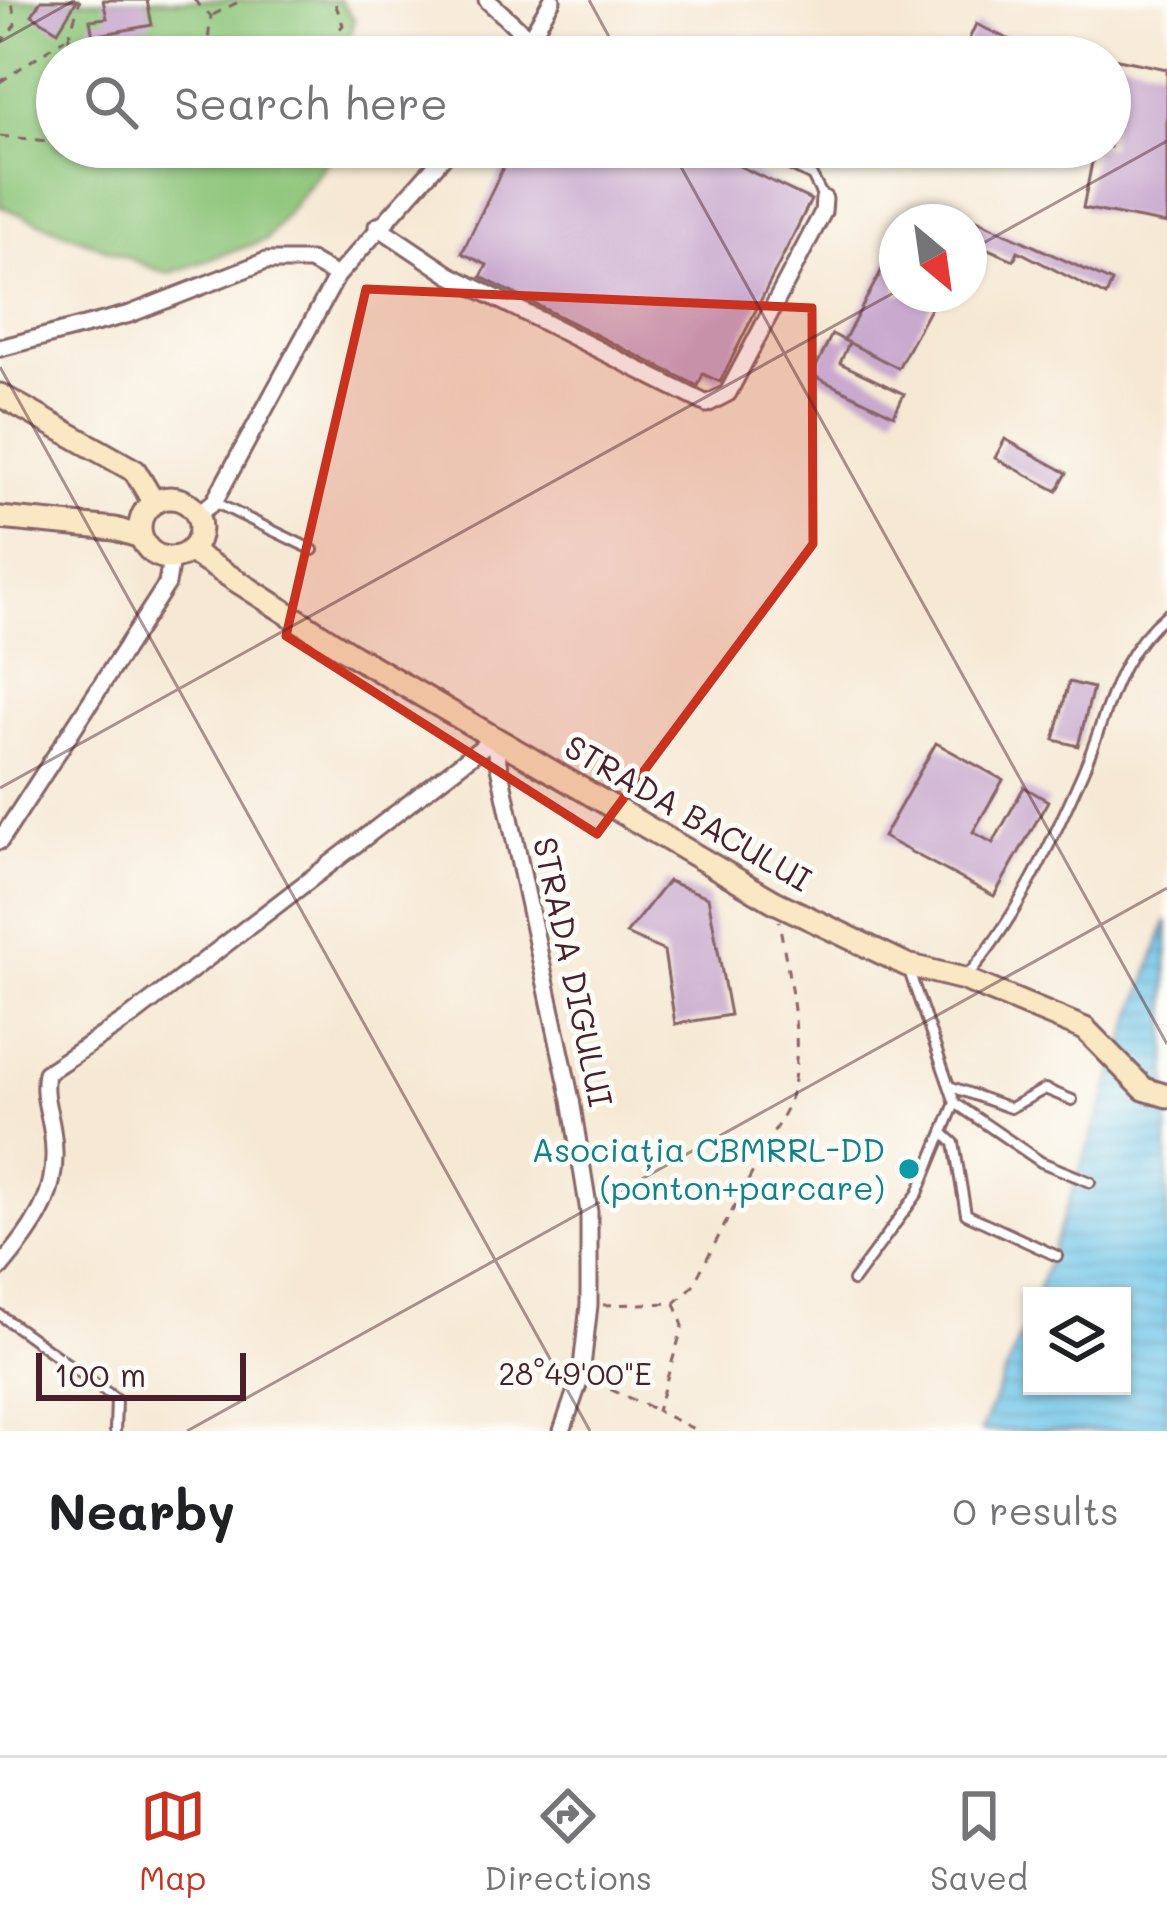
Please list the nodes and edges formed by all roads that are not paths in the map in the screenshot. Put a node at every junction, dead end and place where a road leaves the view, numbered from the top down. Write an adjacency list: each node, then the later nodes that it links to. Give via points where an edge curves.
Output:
1 (487, 0): 3 (street)
2 (552, 0): 4 (street)
3 (527, 36)
4 (532, 36)
5 (432, 168): 8 (street)
6 (795, 168): 7 (lane, via 812,176)
7 (824, 199): 8 (street, via 728,393 707,404 450,275)
8 (377, 226): 9 (street)
9 (337, 276): 10 (street, via 283,257 91,327); 13 (street)
10 (0, 348)
11 (0, 395): 12 (street, via 135,471)
12 (154, 503): 13 (street); 15 (street)
13 (205, 508): 16 (lane); 17 (street, via 200,533)
14 (0, 518): 15 (street)
15 (141, 537): 17 (street, via 152,553)
16 (314, 550)
17 (181, 555): 19 (street, STRADA BACULUI); 20 (street)
18 (1167, 614): 22 (lane, via 1139,637 1120,668 1061,817 997,942)
19 (493, 739): 21 (street, STRADA BACULUI, via 776,902); 30 (street, via 46,1073 52,1195); 34 (street, STRADA DIGULUI, via 589,1213 581,1376)
20 (0, 841)
21 (907, 965): 22 (street, STRADA BACULUI); 23 (lane)
22 (964, 979): 24 (street, STRADA BACULUI, via 1084,1029 1144,1089)
23 (951, 1087): 25 (lane, via 1010,1108 1045,1089); 26 (lane)
24 (1167, 1096)
25 (1072, 1100)
26 (955, 1103): 27 (lane); 28 (lane, via 1041,1162)
27 (943, 1133): 29 (lane, via 954,1143 966,1214); 31 (lane, via 918,1193)
28 (1090, 1182)
29 (1058, 1256)
30 (0, 1268)
31 (853, 1281)
32 (0, 1315): 33 (lane, via 116,1399)
33 (115, 1431)
34 (562, 1431)

